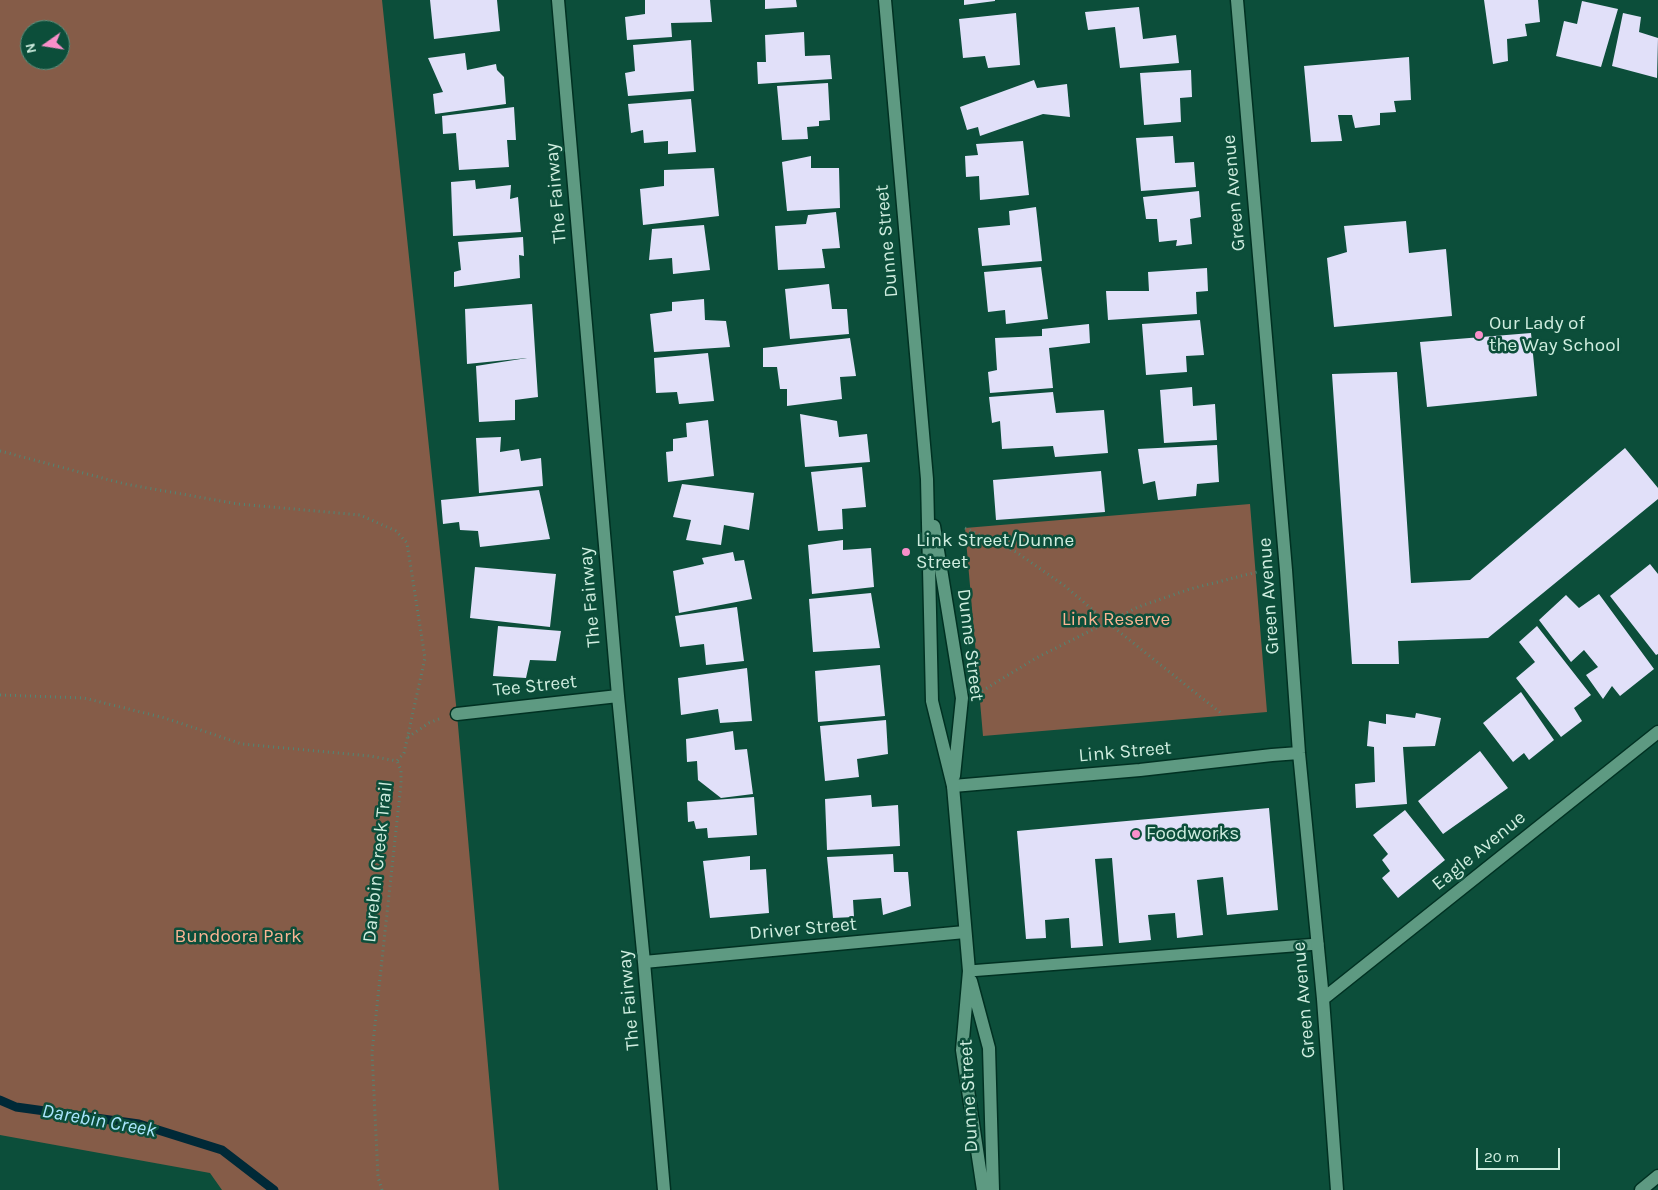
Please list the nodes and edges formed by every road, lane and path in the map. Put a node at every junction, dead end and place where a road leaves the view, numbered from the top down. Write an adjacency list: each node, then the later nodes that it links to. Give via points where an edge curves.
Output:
1 (558, 0): 11 (street, The Fairway)
2 (885, 0): 5 (street, Dunne Street)
3 (1237, 0): 16 (street, Green Avenue)
4 (0, 451): 15 (path, via 125,484 219,501 360,515 396,531 408,543 425,658)
5 (927, 479): 18 (street, Dunne Street, via 932,701); 18 (street, Dunne Street, via 962,698)
6 (965, 528): 8 (path, via 1016,552 1065,586)
7 (1257, 572): 8 (path, via 1190,589)
8 (1107, 622): 9 (path, via 1036,658); 13 (path)
9 (979, 693)
10 (0, 695): 17 (path, Darebin Creek Trail, via 84,698 165,718 242,744)
11 (618, 696): 12 (street, Tee Street); 21 (street, The Fairway)
12 (456, 714): 15 (path, via 429,723)
13 (1222, 714)
14 (1658, 732): 23 (street, Eagle Avenue)
15 (407, 737): 17 (path, via 404,753)
16 (1299, 753): 18 (street, Link Street); 20 (street, Green Avenue)
17 (397, 761): 25 (path, Darebin Creek Trail, via 401,784 372,1052 378,1177)
18 (953, 786): 19 (street, Dunne Street)
19 (966, 932): 21 (street, Driver Street); 22 (street, Dunne Street)
20 (1318, 944): 22 (lane); 23 (street, Green Avenue)
21 (644, 962): 26 (street, The Fairway)
22 (969, 972): 27 (street, Dunne Street, via 962,1050); 28 (street, Dunne Street, via 989,1048)
23 (1323, 999): 29 (street, Green Avenue)
24 (1658, 1176): 30 (street)
25 (382, 1190)
26 (664, 1190)
27 (983, 1190)
28 (993, 1190)
29 (1337, 1190)
30 (1641, 1190)

